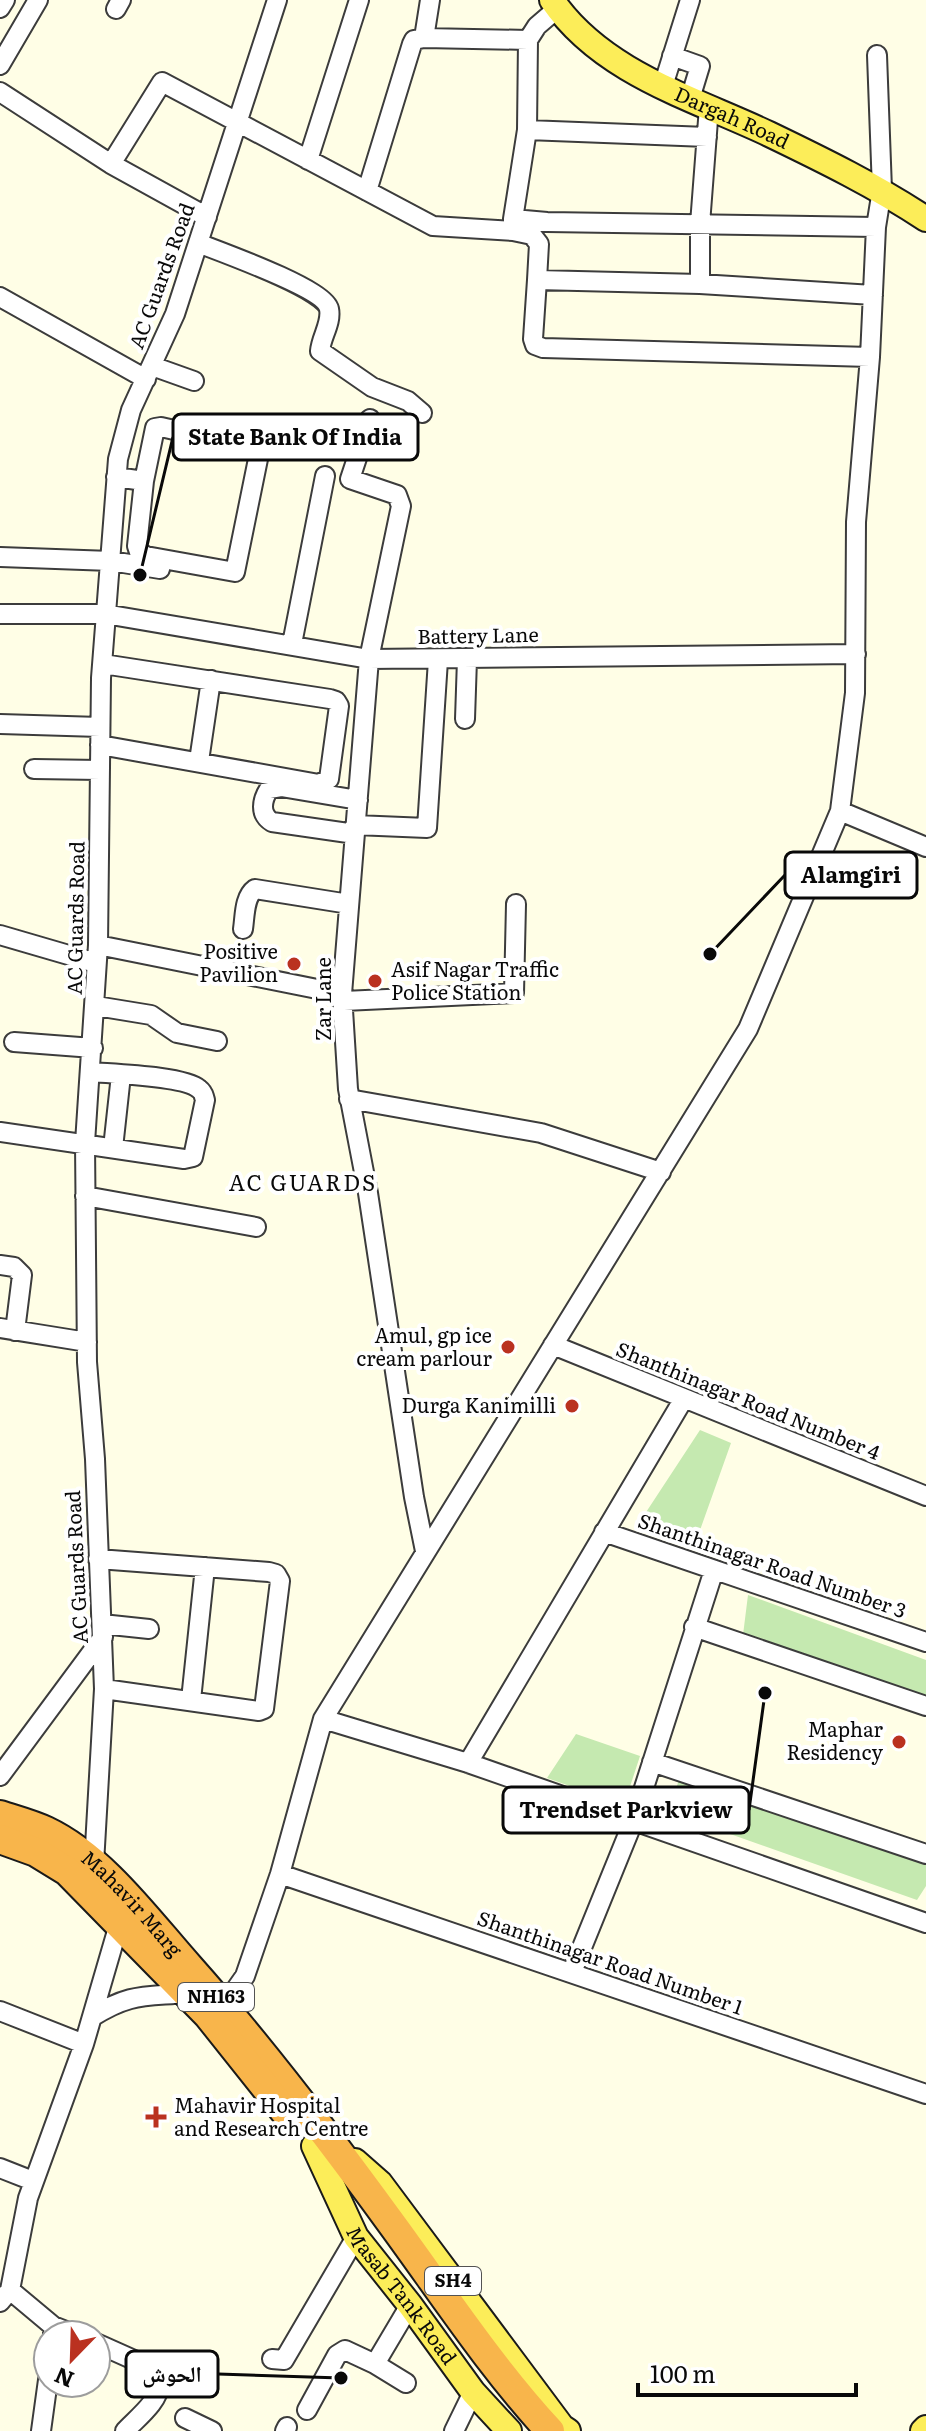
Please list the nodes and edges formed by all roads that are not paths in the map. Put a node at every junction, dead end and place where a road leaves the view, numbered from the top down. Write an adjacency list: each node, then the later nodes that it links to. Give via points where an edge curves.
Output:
1 (5, 0): 8 (street)
2 (38, 0): 13 (street)
3 (277, 0): 17 (street, AC Guards Road)
4 (359, 0): 20 (street)
5 (430, 0): 9 (street)
6 (690, 0): 12 (street)
7 (555, 4): 10 (street); 14 (main road, Dargah Road, via 618,63)
8 (0, 8)
9 (424, 38): 10 (street); 23 (street, via 412,44)
10 (528, 40): 18 (street)
11 (877, 55): 22 (street)
12 (672, 56): 14 (street); 16 (street, via 700,66)
13 (0, 65)
14 (663, 86): 16 (main road, Dargah Road)
15 (0, 92): 21 (street)
16 (700, 103): 19 (street); 22 (main road, Dargah Road)
17 (238, 124): 20 (street); 21 (street, via 162,82); 24 (street, AC Guards Road)
18 (527, 130): 19 (street); 27 (street)
19 (707, 137): 26 (street)
20 (308, 160): 23 (street)
21 (111, 164): 24 (street)
22 (882, 190): 25 (main road, Dargah Road); 28 (street)
23 (367, 191): 27 (street, via 433,226)
24 (207, 217): 29 (street, AC Guards Road)
25 (926, 219)
26 (700, 224): 27 (street); 28 (street); 31 (street)
27 (513, 225): 30 (street, via 539,244)
28 (876, 227): 32 (street)
29 (198, 243): 35 (street, AC Guards Road); 37 (street, via 326,301 328,323 320,351)
30 (537, 280): 31 (street); 34 (street, via 533,339 543,348)
31 (700, 284): 32 (street)
32 (873, 295): 34 (street)
33 (0, 297): 35 (street)
34 (870, 357): 48 (street, via 856,522)
35 (149, 373): 36 (street); 40 (street, AC Guards Road, via 131,410)
36 (194, 381)
37 (422, 413)
38 (370, 419): 49 (street, Zar Lane, via 350,479 397,495 401,506)
39 (325, 476): 47 (street)
40 (116, 477): 41 (street); 43 (street, AC Guards Road)
41 (144, 481): 41 (street, via 155,428 258,452 235,572 139,552)
42 (0, 557): 43 (street)
43 (111, 561): 44 (street); 46 (street, AC Guards Road)
44 (224, 579)
45 (0, 614): 46 (street, Battery Lane)
46 (105, 614): 47 (street, Battery Lane); 52 (street, AC Guards Road)
47 (292, 644): 49 (street, Battery Lane)
48 (856, 654): 50 (street, Battery Lane); 61 (street)
49 (369, 659): 51 (street, Battery Lane); 60 (street, Zar Lane)
50 (467, 659): 51 (street, Battery Lane); 54 (street)
51 (438, 660): 62 (street, via 427,828)
52 (103, 664): 53 (street); 56 (street, AC Guards Road)
53 (211, 680): 57 (street); 57 (street, via 336,701 329,779 319,784)
54 (465, 719)
55 (0, 724): 56 (street)
56 (100, 736): 57 (street); 59 (street, AC Guards Road)
57 (199, 761)
58 (34, 769): 59 (street)
59 (100, 770): 68 (street, AC Guards Road)
60 (358, 800): 62 (street, Zar Lane); 62 (street, via 281,787 269,789 263,798 266,818 272,822)
61 (840, 811): 63 (street); 80 (street, via 748,1029)
62 (355, 830): 64 (street, Zar Lane)
63 (926, 847)
64 (349, 904): 66 (street, via 255,889 247,899); 69 (street, Zar Lane)
65 (516, 904): 69 (street, via 514,993)
66 (243, 929)
67 (0, 935): 68 (street)
68 (97, 954): 69 (street); 70 (street, AC Guards Road)
69 (343, 997): 76 (street, Zar Lane)
70 (96, 1006): 71 (street, via 151,1015 177,1033); 73 (street, AC Guards Road)
71 (217, 1041)
72 (14, 1042): 73 (street)
73 (93, 1048): 74 (street, AC Guards Road)
74 (91, 1072): 75 (street); 78 (street, AC Guards Road)
75 (121, 1075): 79 (street); 79 (street, via 177,1081 197,1087 205,1100 193,1157)
76 (349, 1099): 80 (street, via 541,1133); 90 (street, Zar Lane)
77 (0, 1132): 78 (street)
78 (85, 1143): 79 (street); 81 (street, AC Guards Road)
79 (113, 1148)
80 (661, 1172): 86 (street)
81 (85, 1196): 82 (street); 85 (street, AC Guards Road)
82 (256, 1227)
83 (0, 1265): 84 (street, via 22,1275)
84 (8, 1329): 85 (street)
85 (87, 1342): 91 (street, AC Guards Road)
86 (553, 1345): 87 (street, Shanthinagar Road Number 4); 90 (street)
87 (683, 1400): 88 (street, Shanthinagar Road Number 4); 89 (street)
88 (926, 1496)
89 (604, 1532): 93 (street, Shanthinagar Road Number 3); 103 (street)
90 (425, 1551): 101 (street)
91 (98, 1559): 92 (street); 96 (street, AC Guards Road)
92 (205, 1567): 99 (street); 99 (street, via 269,1572 280,1581 264,1709)
93 (714, 1570): 94 (street); 97 (street, Shanthinagar Road Number 3)
94 (694, 1627): 100 (street); 102 (street)
95 (149, 1629): 96 (street)
96 (102, 1631): 98 (street, AC Guards Road); 104 (street)
97 (926, 1642)
98 (104, 1689): 99 (street); 109 (street, AC Guards Road)
99 (191, 1700)
100 (926, 1706)
101 (323, 1719): 103 (street); 110 (street)
102 (652, 1762): 106 (street); 108 (street)
103 (468, 1763): 106 (street)
104 (0, 1776)
105 (0, 1815): 109 (highway, Mahavir Marg / NH163, via 46,1831)
106 (633, 1822): 111 (street); 113 (street)
107 (0, 1839): 112 (highway, Mahavir Marg / NH163, via 67,1871)
108 (926, 1854)
109 (94, 1864): 115 (highway, Mahavir Marg / NH163)
110 (280, 1874): 113 (street, Shanthinagar Road Number 1); 115 (street, via 245,1976)
111 (926, 1923)
112 (119, 1924): 114 (highway, Mahavir Marg / NH163); 117 (street)
113 (572, 1972): 119 (street, Shanthinagar Road Number 1)
114 (186, 1993): 117 (street, via 141,1995); 120 (highway, Mahavir Marg / NH163)
115 (224, 2006): 120 (highway, Mahavir Marg / NH163)
116 (2, 2016): 118 (street)
117 (92, 2017): 118 (street)
118 (84, 2044): 122 (street)
119 (926, 2094)
120 (322, 2142): 123 (highway, NH163); 123 (main road, Masab Tank Road / SH4); 142 (main road, SH4, via 380,2183)
121 (0, 2168): 122 (street)
122 (33, 2181): 124 (street)
123 (375, 2229): 125 (main road, Masab Tank Road / SH4); 128 (street, via 284,2360); 140 (highway, NH163, via 498,2400); 141 (highway, NH163)
124 (5, 2296): 126 (street)
125 (410, 2305): 129 (street); 131 (main road, Masab Tank Road / SH4)
126 (37, 2319)
127 (112, 2350): 136 (street, via 143,2364 160,2383 151,2403)
128 (272, 2359)
129 (375, 2364): 130 (street); 133 (street, via 350,2350 341,2351)
130 (406, 2383)
131 (473, 2392): 138 (street); 139 (main road, Masab Tank Road / SH4)
132 (45, 2399): 135 (street)
133 (307, 2410)
134 (185, 2418): 137 (street)
135 (41, 2431)
136 (125, 2431)
137 (212, 2431)
138 (454, 2431)
139 (509, 2431)
140 (529, 2431)
141 (550, 2431)
142 (568, 2431)

